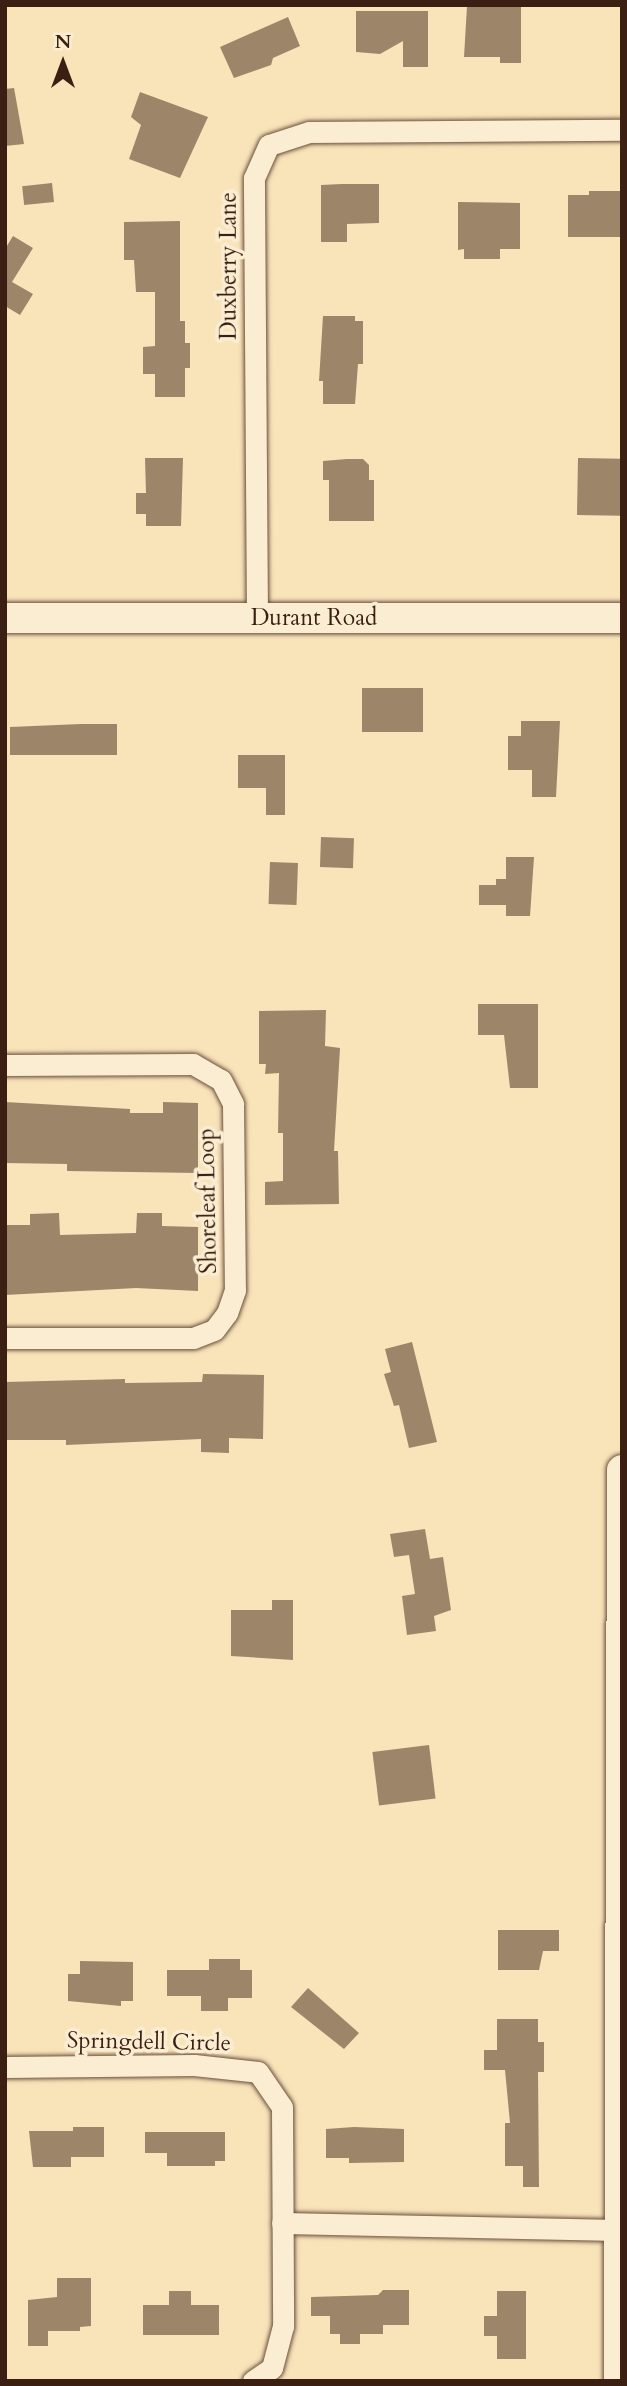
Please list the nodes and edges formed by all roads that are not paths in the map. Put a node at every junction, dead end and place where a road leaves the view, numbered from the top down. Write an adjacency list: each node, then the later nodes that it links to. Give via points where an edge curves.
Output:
1 (622, 130): 3 (street, Duxberry Lane, via 309,132 269,145 254,178)
2 (5, 618): 3 (street, Durant Road)
3 (257, 618): 4 (street, Durant Road)
4 (622, 618)
5 (5, 1065): 6 (street, Shoreleaf Loop, via 193,1064 222,1080 233,1104 235,1290 227,1313 214,1329 193,1338)
6 (5, 1338)
7 (622, 1470): 10 (street)
8 (5, 2067): 9 (street, Springdell Circle, via 194,2065 258,2072 282,2107)
9 (282, 2224): 10 (street); 11 (street, Springdell Circle, via 283,2326 272,2368)
10 (619, 2230): 12 (street)
11 (253, 2381)
12 (618, 2381)

